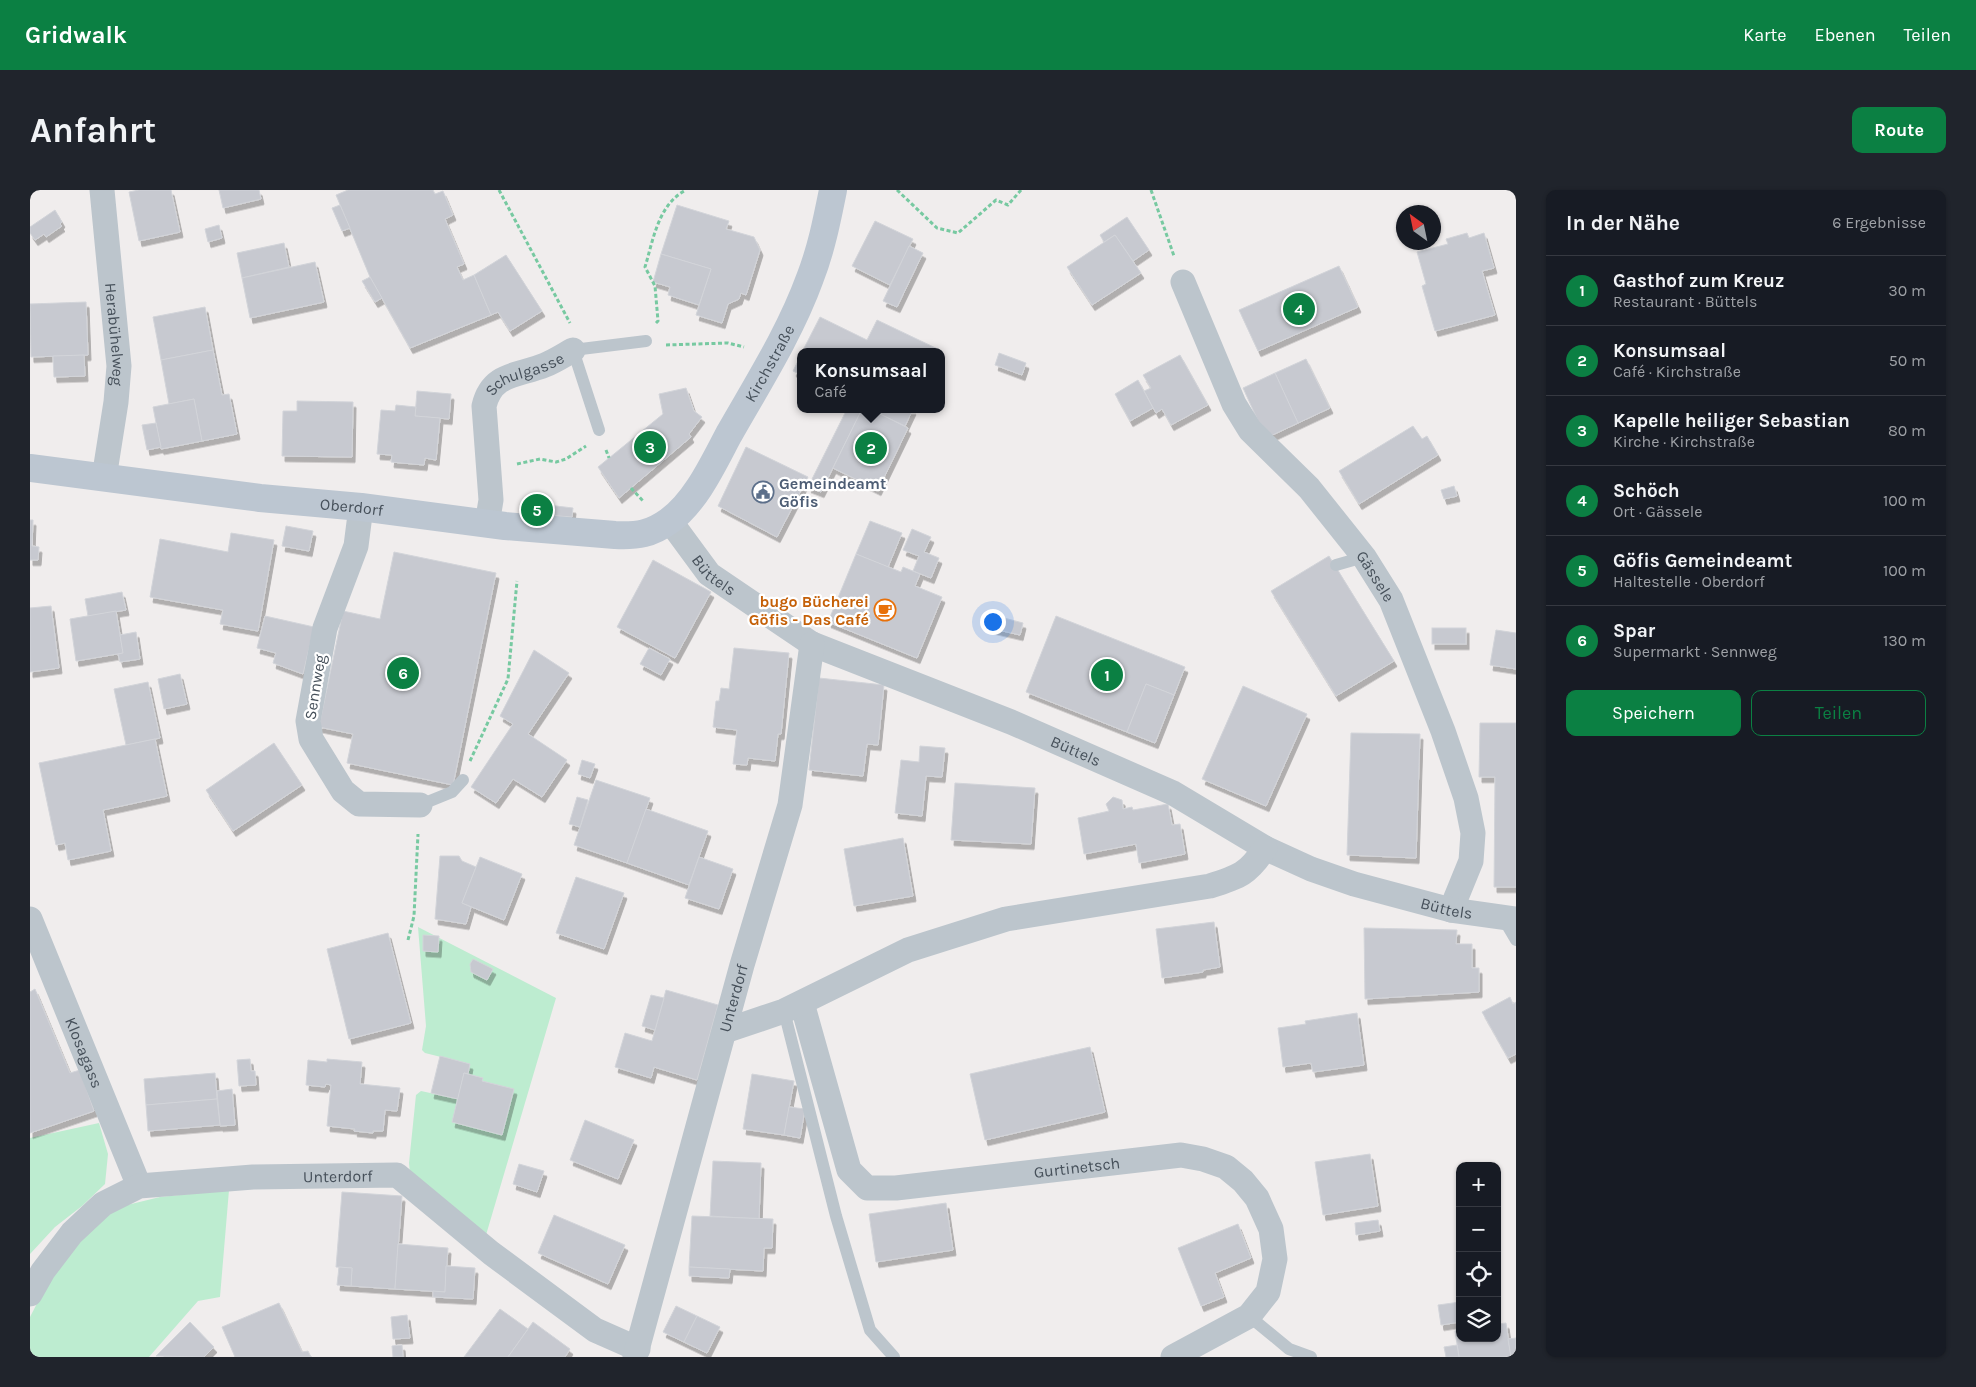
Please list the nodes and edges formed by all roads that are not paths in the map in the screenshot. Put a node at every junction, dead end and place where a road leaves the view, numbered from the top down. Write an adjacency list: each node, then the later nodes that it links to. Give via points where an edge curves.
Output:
1 (102, 190): 8 (street, Herabühelweg, via 119,366)
2 (833, 190): 10 (main road, Kirchstraße, via 825,231 790,326 713,463 688,503)
3 (1183, 282): 12 (street, Gässele, via 1234,404 1250,430 1309,488)
4 (646, 341): 5 (lane)
5 (573, 350): 6 (lane); 11 (street, Schulgasse, via 545,365 510,376 496,383 487,393 484,406 491,500)
6 (599, 430)
7 (30, 468): 8 (main road, Oberdorf)
8 (104, 478): 9 (main road, Oberdorf)
9 (361, 507): 11 (main road, Oberdorf); 16 (street, Sennweg, via 356,546 325,628 308,721 311,739 342,791 359,804)
10 (670, 521): 11 (main road, Oberdorf, via 650,533 633,536); 14 (street, Büttels, via 709,574)
11 (487, 524)
12 (1364, 557): 13 (lane); 18 (street, Gässele, via 1391,600 1466,798 1473,833 1471,861)
13 (1336, 565)
14 (812, 644): 17 (street, Büttels, via 1011,722 1173,793); 23 (street, Unterdorf, via 790,805)
15 (463, 780): 16 (lane, Sennweg, via 452,792)
16 (420, 805)
17 (1265, 848): 18 (street, Büttels, via 1354,884); 22 (street, via 1256,862 1237,878 1210,886 1006,919 908,950)
18 (1451, 910): 20 (street, Büttels)
19 (30, 918): 24 (street, Klosagass)
20 (1510, 918): 21 (lane)
21 (1516, 940)
22 (793, 1007): 23 (street); 26 (street, Gurtinetsch, via 849,1170 867,1188 896,1188 1180,1155 1226,1168 1257,1198 1271,1229 1275,1259 1268,1292); 28 (lane, via 836,1216 870,1330)
23 (725, 1032): 27 (street, Unterdorf)
24 (139, 1186): 25 (street, Unterdorf, via 103,1204 72,1233); 27 (street, Unterdorf, via 253,1177 396,1175 491,1253 594,1330)
25 (30, 1294)
26 (1249, 1316): 29 (street, Gurtinetsch); 30 (lane, via 1289,1349)
27 (636, 1353)
28 (894, 1357)
29 (1173, 1357)
30 (1311, 1357)

